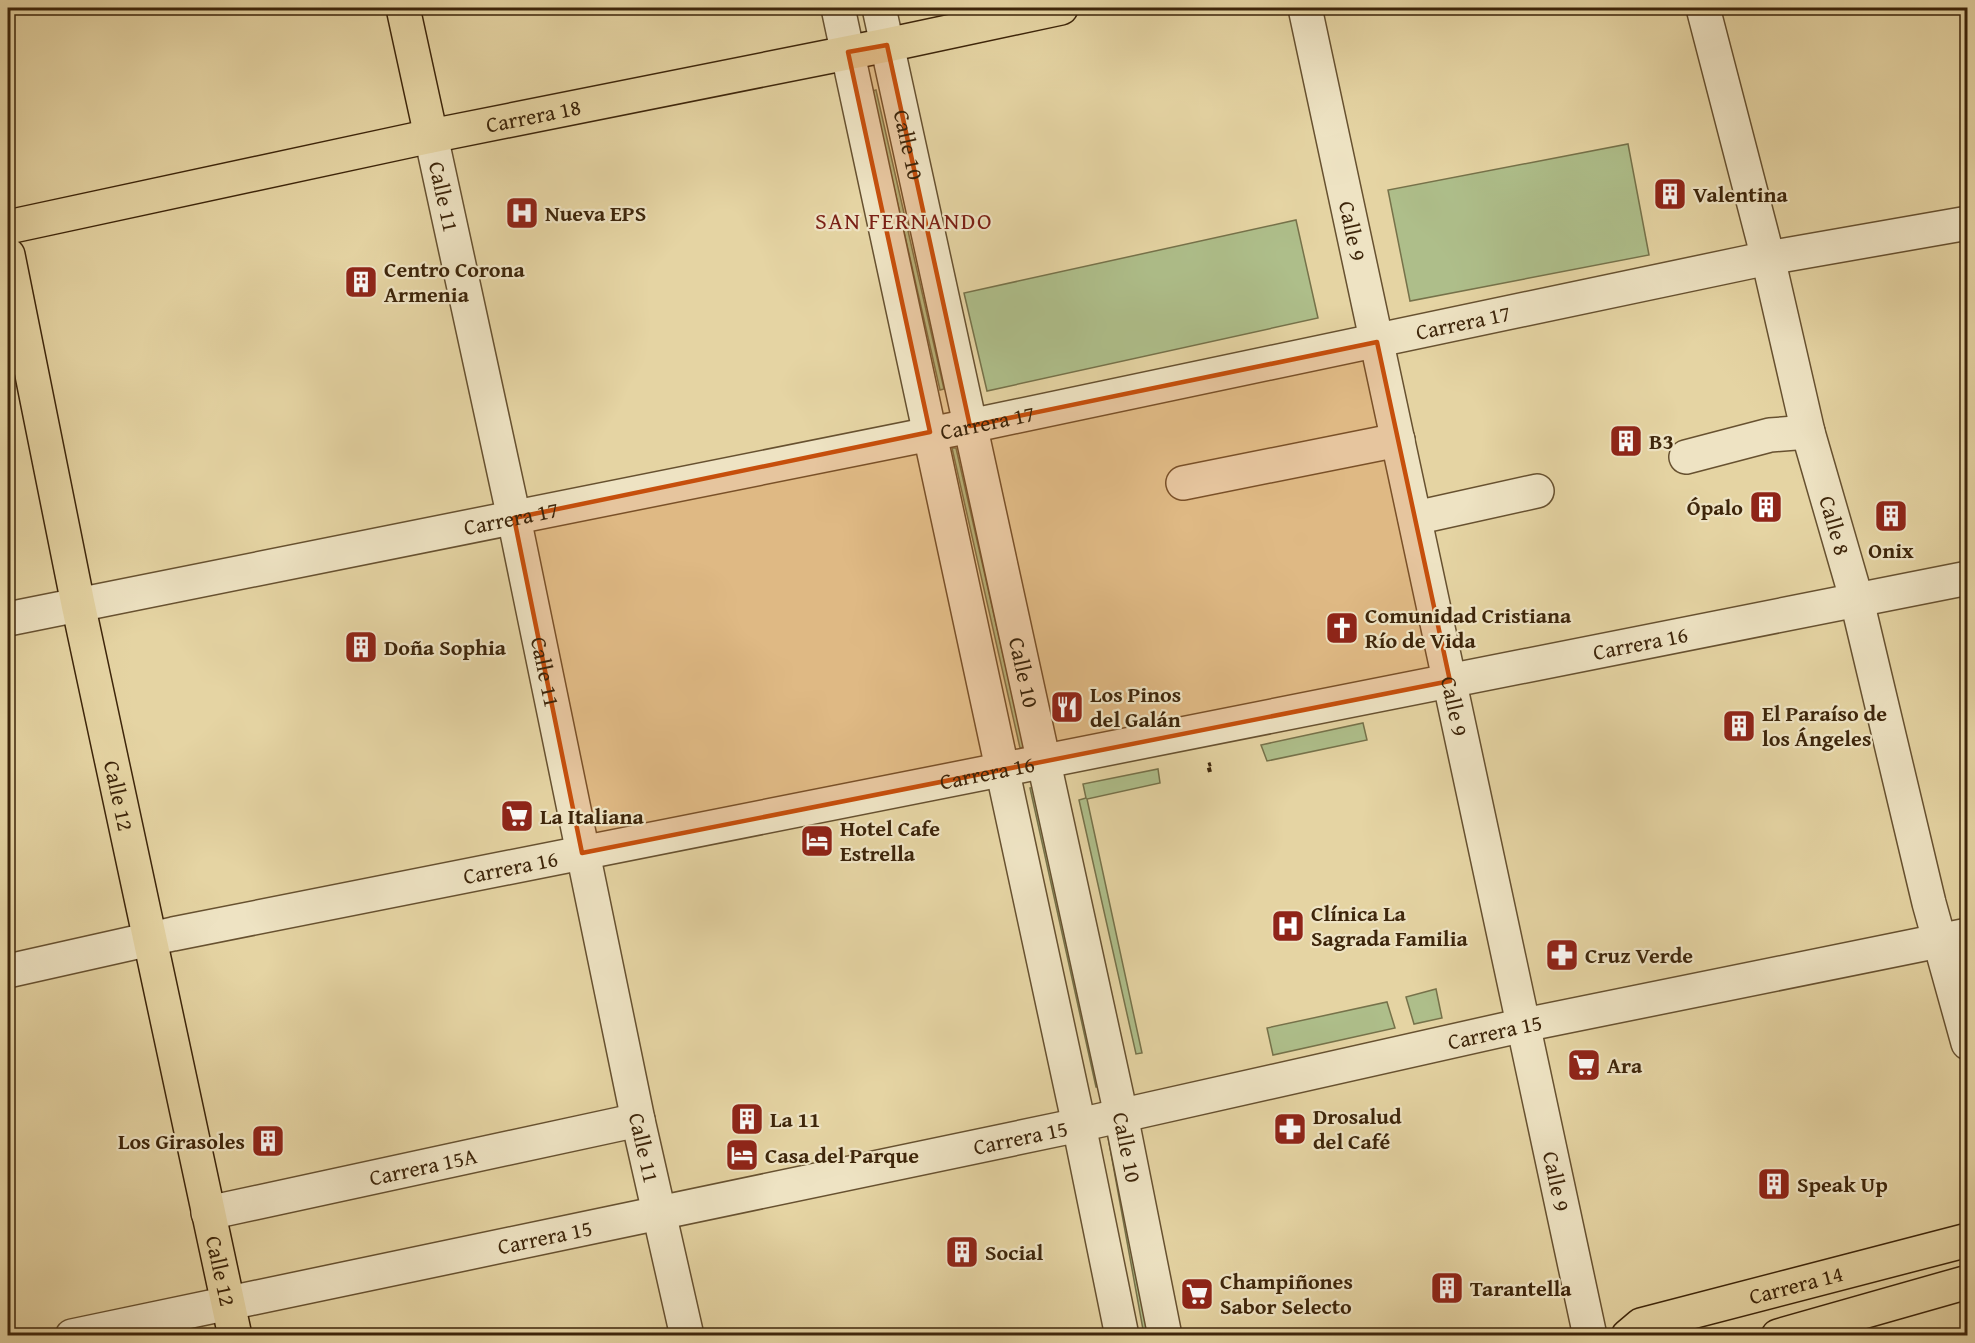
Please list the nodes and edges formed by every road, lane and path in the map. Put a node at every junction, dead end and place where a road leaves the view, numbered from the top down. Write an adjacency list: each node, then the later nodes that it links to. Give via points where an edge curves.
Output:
1 (403, 8): 9 (main road, Calle 11)
2 (838, 8): 8 (street, Calle 10)
3 (879, 8): 7 (street, Calle 10)
4 (1060, 8): 7 (main road, Carrera 18)
5 (1305, 8): 14 (street, Calle 9)
6 (1703, 8): 13 (street, Calle 8)
7 (887, 45): 8 (main road, Carrera 18); 15 (street, Calle 10)
8 (848, 52): 9 (main road, Carrera 18); 16 (street, Calle 10)
9 (431, 136): 11 (main road, Carrera 18); 22 (street, Calle 11)
10 (1968, 223): 13 (street, Carrera 17)
11 (8, 227)
12 (8, 255): 26 (main road, Calle 12)
13 (1768, 258): 14 (street, Carrera 17); 17 (street, Calle 8)
14 (1377, 342): 15 (street, Carrera 17); 18 (street, Calle 9)
15 (970, 426): 16 (street, Carrera 17); 29 (street, Calle 10)
16 (930, 432): 22 (street, Carrera 17); 30 (street, Calle 10)
17 (1808, 432): 19 (street, via 1770,435); 25 (street, Calle 8)
18 (1398, 440): 20 (street); 23 (street, Calle 9)
19 (1686, 456)
20 (1184, 483)
21 (1537, 491): 23 (street)
22 (514, 518): 26 (street, Carrera 17); 31 (street, Calle 11)
23 (1415, 518): 28 (street, Calle 9)
24 (1968, 578): 25 (street, Carrera 16)
25 (1857, 601): 28 (street, Carrera 16); 32 (street, Calle 8)
26 (78, 604): 27 (street, Carrera 17); 33 (main road, Calle 12)
27 (8, 619)
28 (1450, 681): 29 (street, Carrera 16); 35 (street, Calle 9)
29 (1043, 761): 30 (street, Carrera 16); 37 (street, Calle 10)
30 (1003, 770): 31 (street, Carrera 16); 39 (street, Calle 10)
31 (582, 853): 33 (street, Carrera 16); 38 (street, Calle 11)
32 (1954, 938): 35 (street, Carrera 15); 36 (street, Calle 8)
33 (149, 939): 34 (street, Carrera 16); 40 (main road, Calle 12)
34 (8, 971)
35 (1524, 1024): 37 (street, Carrera 15); 50 (street, Calle 9)
36 (1968, 1042)
37 (1121, 1115): 39 (street, Carrera 15); 49 (street, Calle 10)
38 (638, 1120): 40 (street, Carrera 15A); 41 (street, Calle 11)
39 (1079, 1125): 41 (street, Carrera 15); 48 (street, Calle 10)
40 (208, 1213): 44 (main road, Calle 12)
41 (658, 1213): 44 (street, Carrera 15); 47 (street, Calle 11)
42 (1968, 1240): 51 (main road, Carrera 14, via 1641,1325)
43 (1968, 1282): 52 (main road, Carrera 14)
44 (228, 1302): 45 (street, Carrera 15); 46 (main road, Calle 12)
45 (72, 1335)
46 (235, 1335)
47 (687, 1335)
48 (1122, 1335)
49 (1165, 1335)
50 (1590, 1335)
51 (1628, 1335)
52 (1778, 1335)

